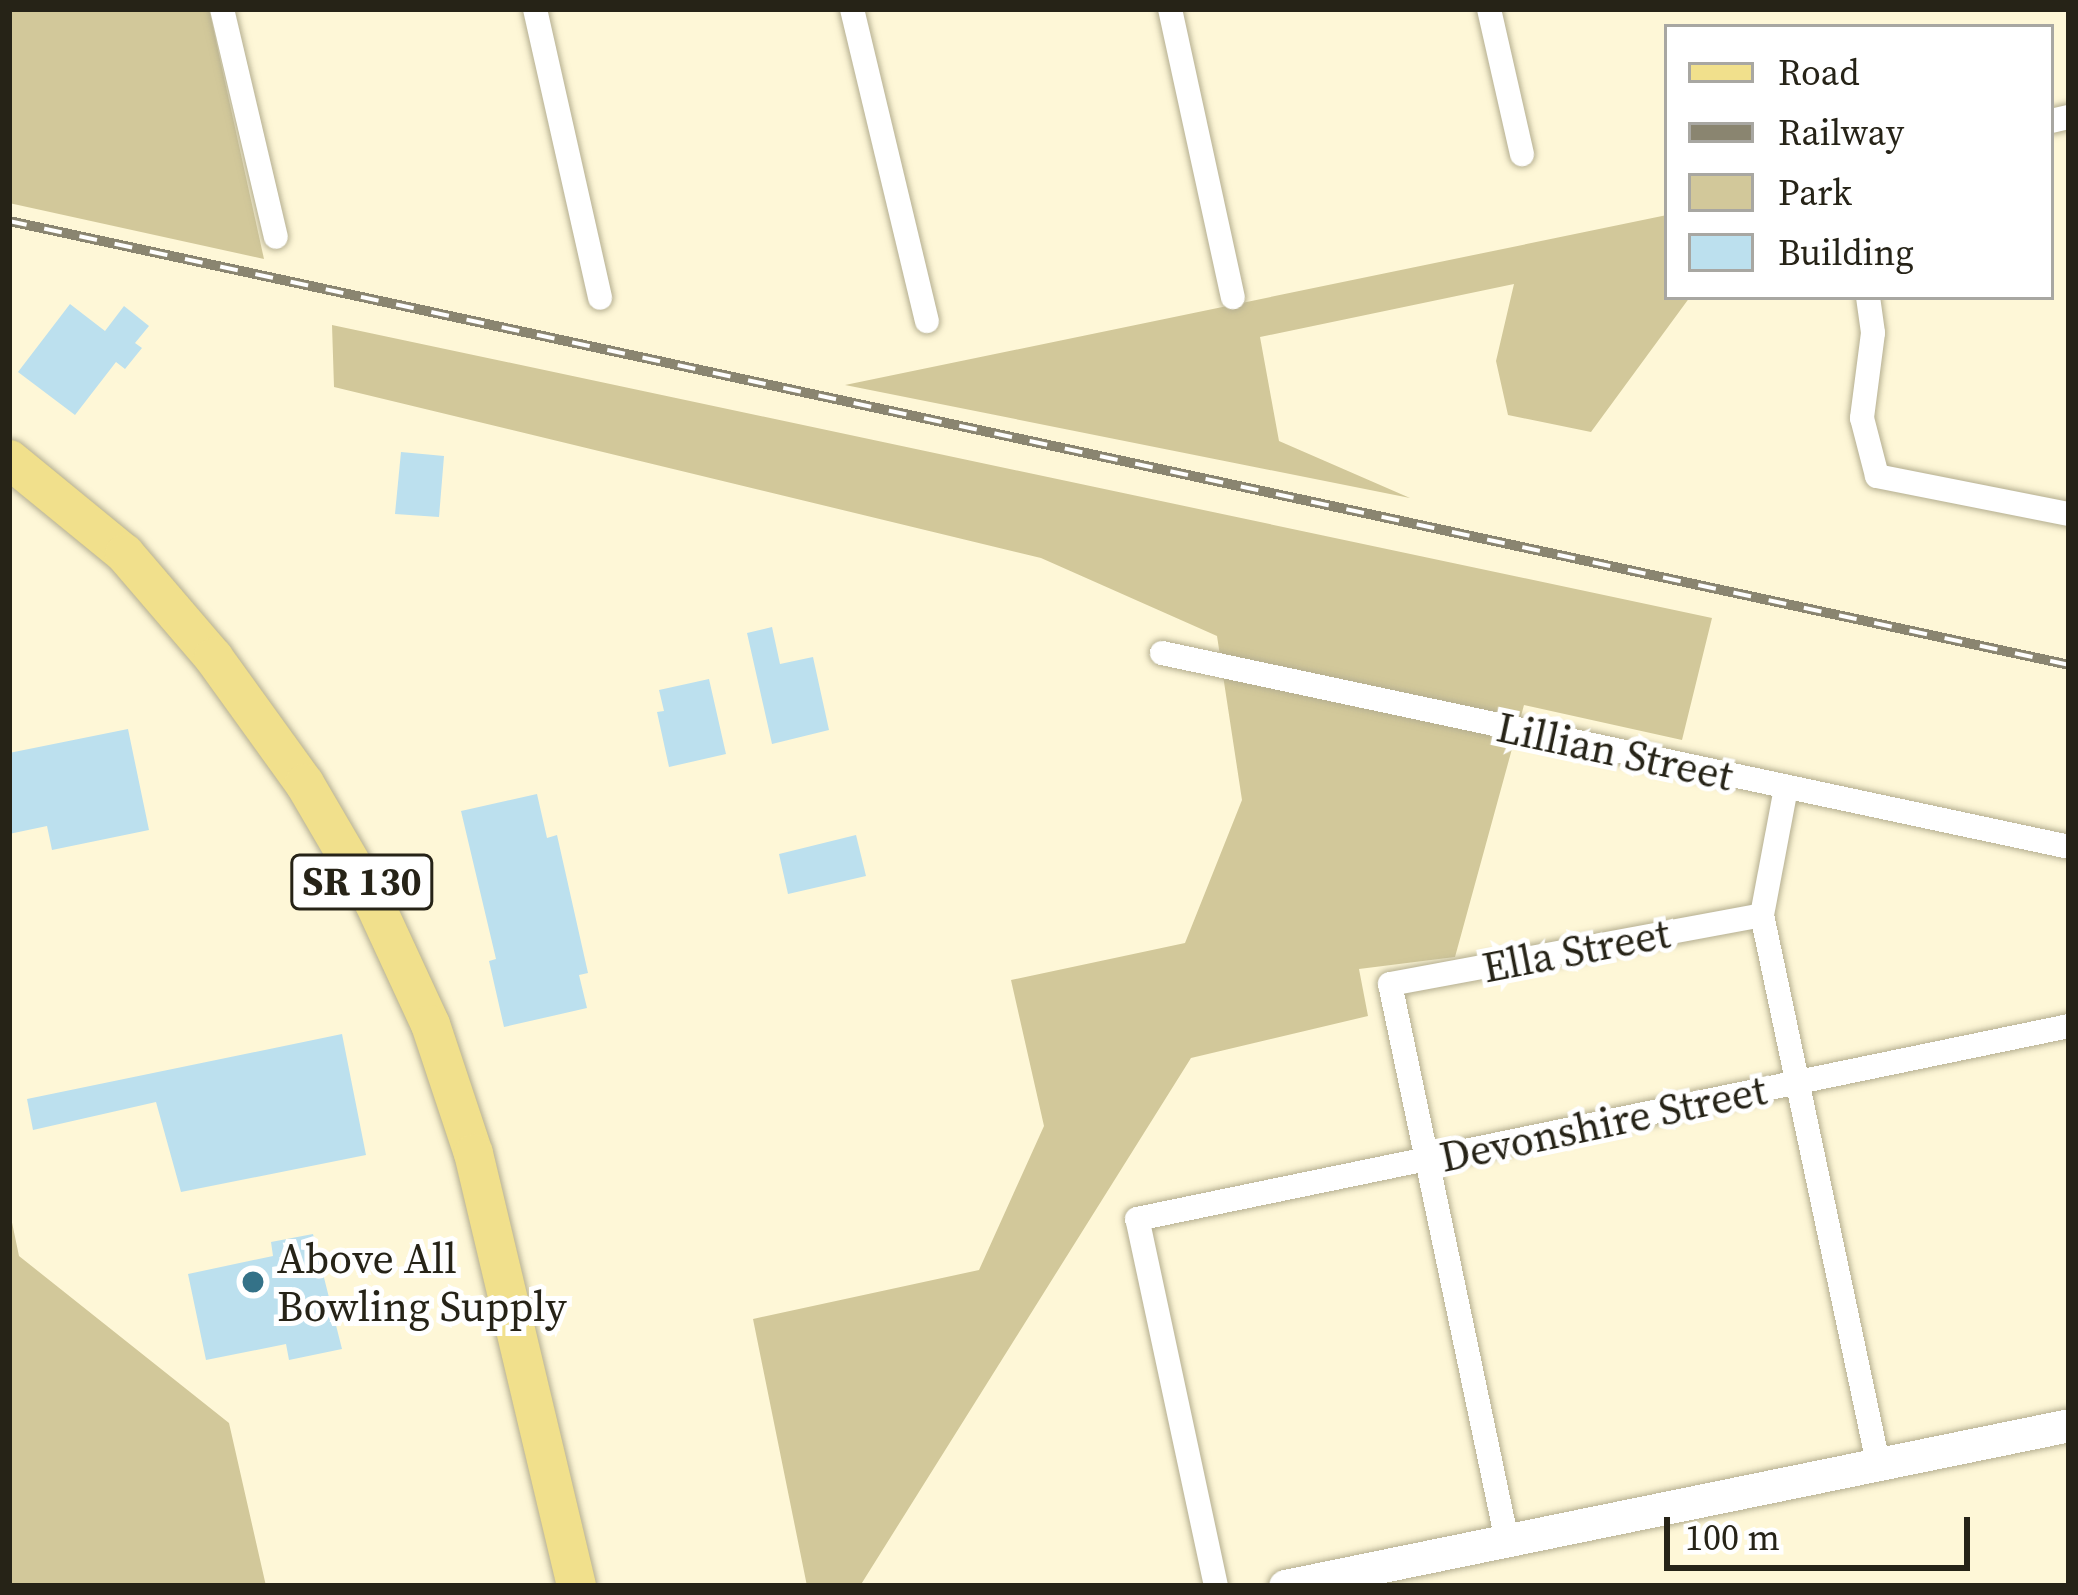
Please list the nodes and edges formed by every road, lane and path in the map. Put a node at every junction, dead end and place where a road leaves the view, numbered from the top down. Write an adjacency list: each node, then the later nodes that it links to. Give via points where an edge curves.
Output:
1 (222, 9): 7 (street)
2 (536, 9): 9 (street)
3 (852, 9): 11 (street)
4 (1170, 9): 8 (street)
5 (1489, 9): 6 (street)
6 (1522, 154)
7 (276, 237)
8 (1233, 297)
9 (600, 298)
10 (1868, 300): 13 (street, via 1873,333 1862,418 1877,476)
11 (927, 321)
12 (9, 459): 23 (main road, SR 130, via 124,553 213,657 304,783 374,903 430,1024 473,1153)
13 (2069, 514)
14 (1162, 653): 15 (street, Lillian Street)
15 (1786, 788): 16 (street, Lillian Street); 17 (street)
16 (2069, 848)
17 (1762, 915): 19 (street); 20 (street, Ella Street, via 1390,984)
18 (2069, 1026): 19 (street, Devonshire Street)
19 (1794, 1084): 20 (street, Devonshire Street); 22 (street)
20 (1425, 1160): 24 (street); 28 (street, Devonshire Street, via 1137,1219)
21 (2069, 1425): 22 (main road)
22 (1878, 1463): 24 (main road)
23 (556, 1503): 26 (main road); 27 (main road)
24 (1507, 1541): 25 (main road)
25 (1331, 1582): 29 (main road)
26 (566, 1586)
27 (576, 1586)
28 (1216, 1586)
29 (1286, 1586)

